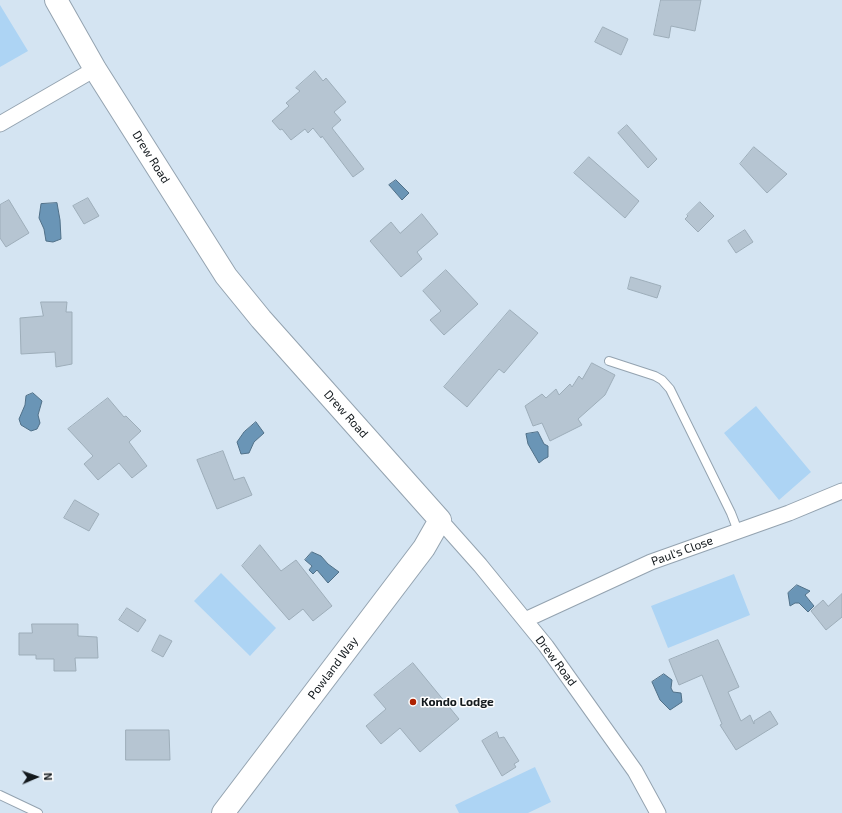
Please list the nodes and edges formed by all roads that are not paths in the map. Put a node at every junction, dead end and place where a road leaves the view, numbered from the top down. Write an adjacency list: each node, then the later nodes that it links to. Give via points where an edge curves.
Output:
1 (56, 0): 2 (street, Drew Road)
2 (95, 68): 3 (street); 6 (street, Drew Road, via 226,276 261,320)
3 (0, 124)
4 (608, 361): 7 (lane, via 655,376 670,389)
5 (842, 490): 7 (street, Paul's Close)
6 (440, 520): 8 (street, Drew Road); 11 (street, Powland Way, via 424,548)
7 (738, 531): 8 (street, Paul's Close, via 652,562)
8 (525, 620): 12 (street, Drew Road, via 630,765)
9 (0, 795): 10 (lane)
10 (38, 813)
11 (223, 813)
12 (658, 813)

